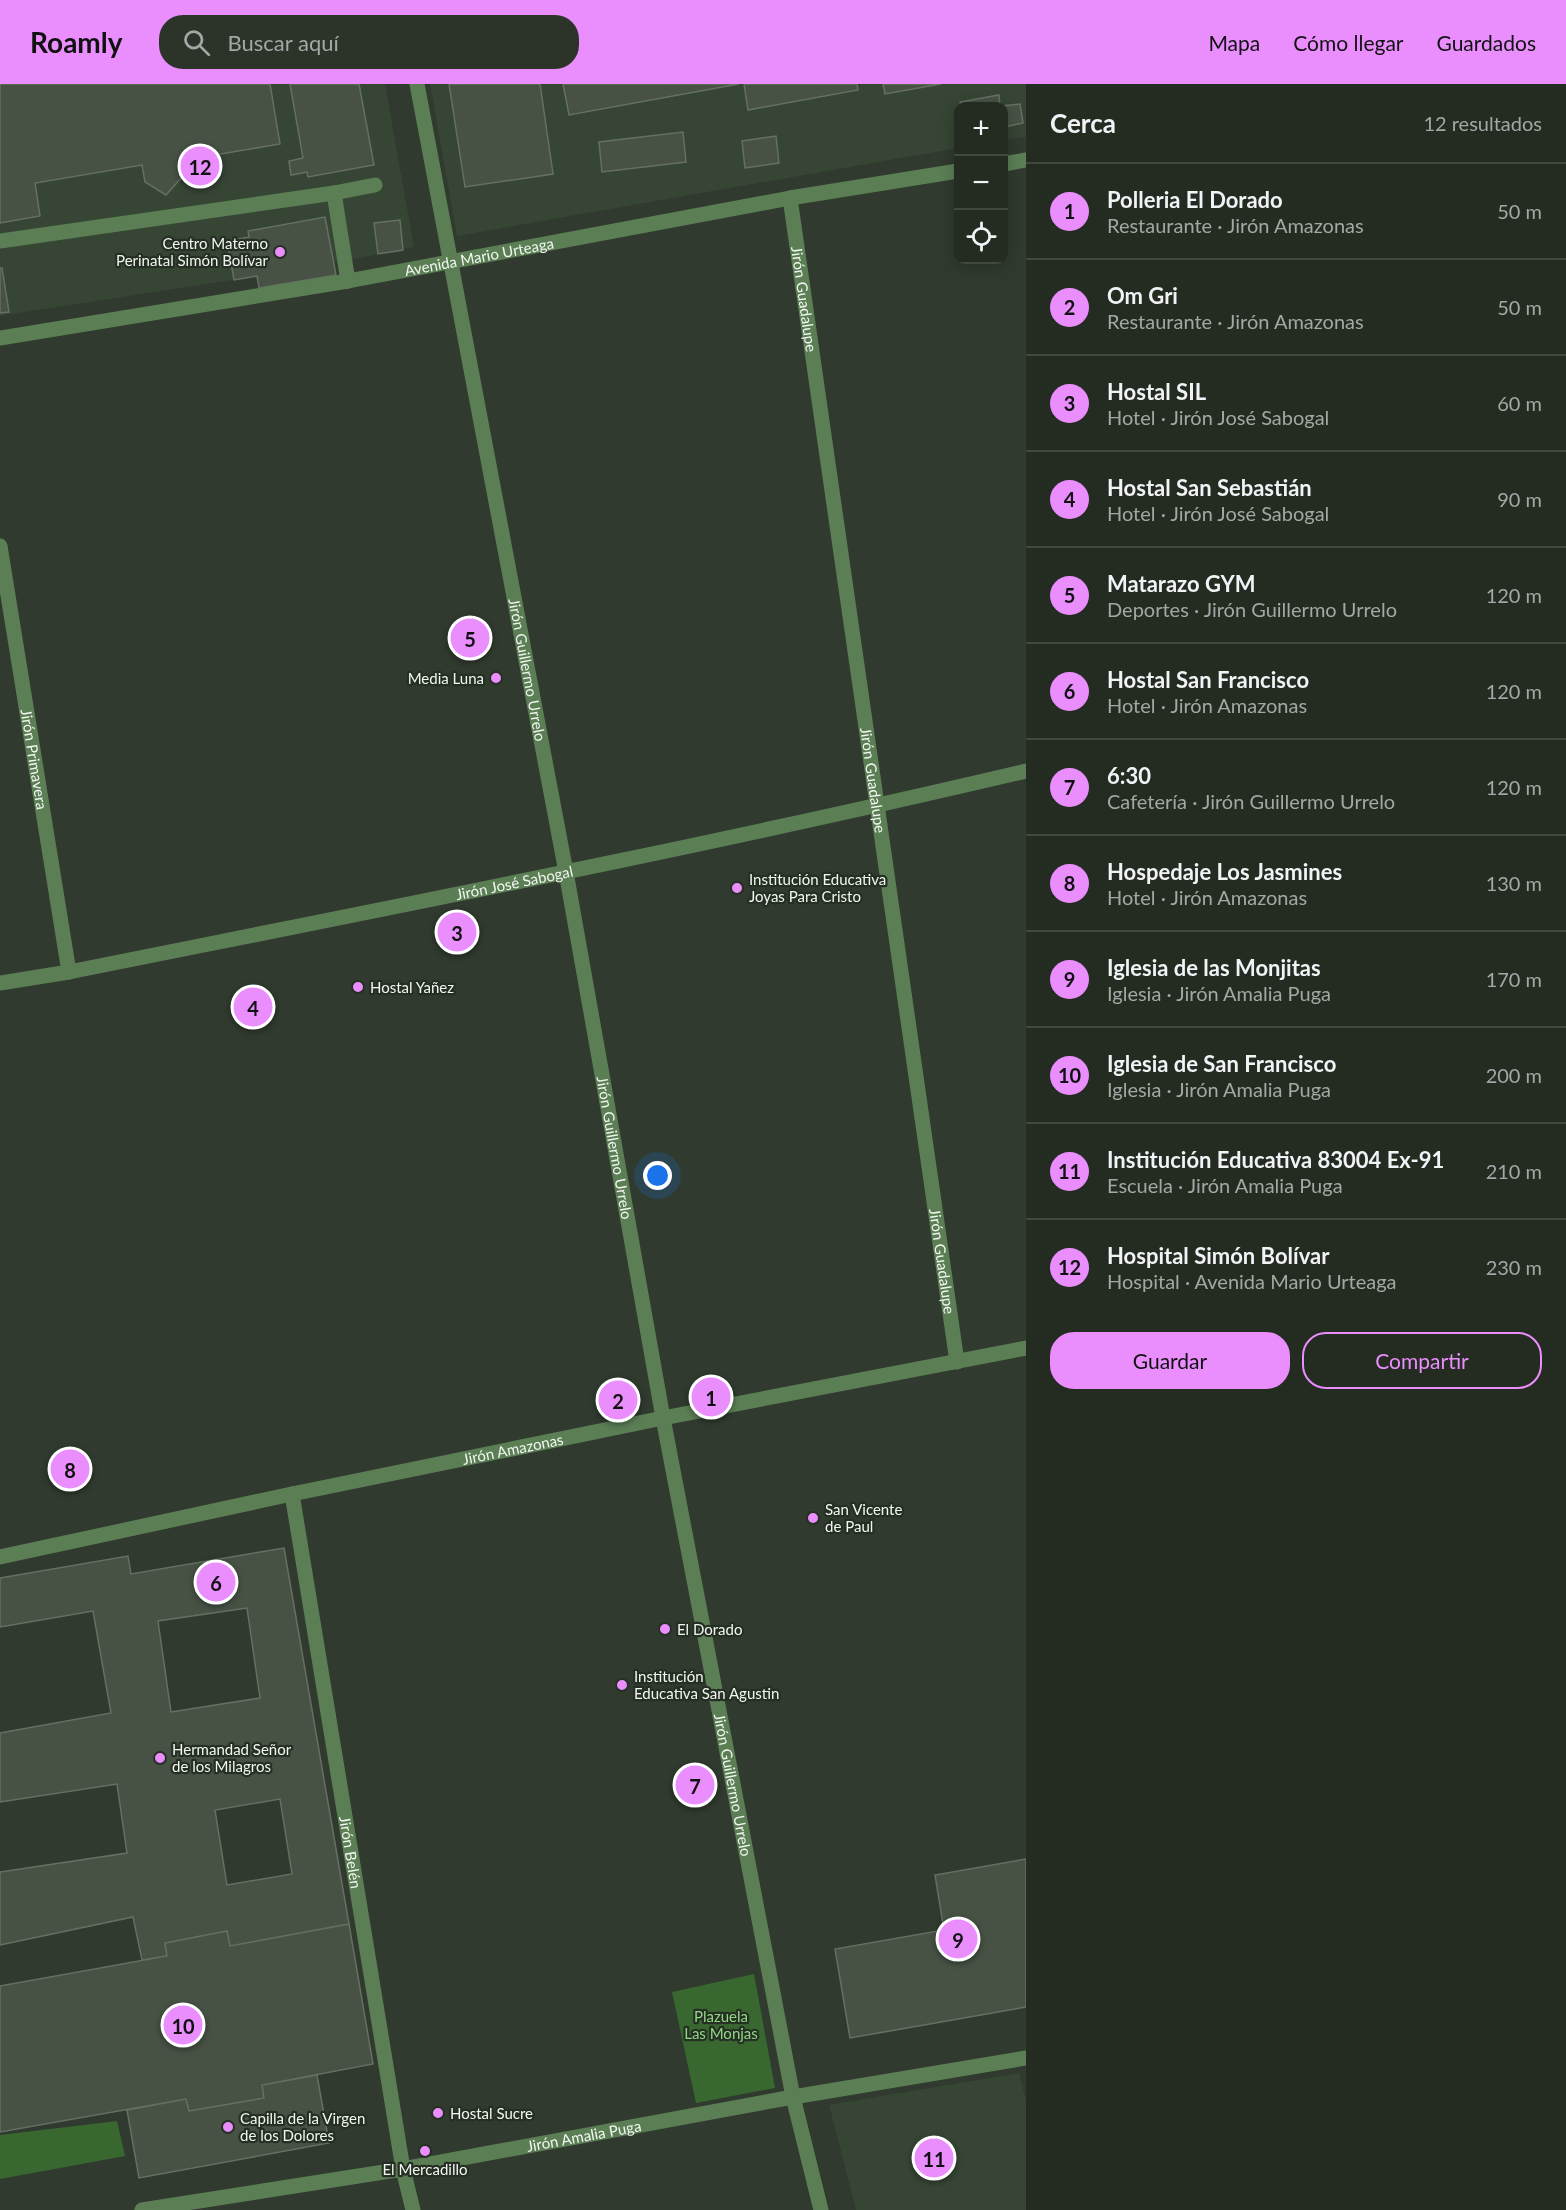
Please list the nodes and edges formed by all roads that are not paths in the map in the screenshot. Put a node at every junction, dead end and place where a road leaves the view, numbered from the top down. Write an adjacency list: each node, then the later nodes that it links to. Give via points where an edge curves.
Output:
1 (417, 84): 9 (street, Jirón Guillermo Urrelo)
2 (1026, 160): 3 (street)
3 (1008, 163)
4 (954, 172): 7 (street, Avenida Mario Urteaga)
5 (375, 184): 6 (street)
6 (334, 193): 8 (street); 10 (street)
7 (790, 198): 9 (street, Avenida Mario Urteaga); 14 (street, Jirón Guadalupe)
8 (0, 242)
9 (449, 261): 10 (street, Avenida Mario Urteaga); 15 (street, Jirón Guillermo Urrelo)
10 (348, 281): 11 (street, Avenida Mario Urteaga)
11 (0, 338)
12 (0, 546): 16 (street, Jirón Primavera)
13 (1026, 771): 14 (street, Jirón José Sabogal)
14 (878, 806): 15 (street, Jirón José Sabogal); 19 (street, Jirón Guadalupe)
15 (566, 872): 16 (street, Jirón José Sabogal); 20 (street, Jirón Guillermo Urrelo)
16 (69, 972): 17 (street, Jirón José Sabogal)
17 (0, 983)
18 (1026, 1348): 19 (street, Jirón Amazonas)
19 (957, 1362): 20 (street, Jirón Amazonas)
20 (663, 1418): 21 (street, Jirón Amazonas); 24 (street, Jirón Guillermo Urrelo)
21 (292, 1494): 22 (street, Jirón Amazonas); 25 (street, Jirón Belén)
22 (0, 1557)
23 (1026, 2058): 24 (street, Jirón Amalia Puga)
24 (794, 2097): 25 (street, Jirón Amalia Puga); 28 (street, Jirón Guillermo Urrelo)
25 (403, 2169): 26 (street, Jirón Amalia Puga); 27 (street, Jirón Belén)
26 (142, 2210)
27 (413, 2210)
28 (821, 2210)

